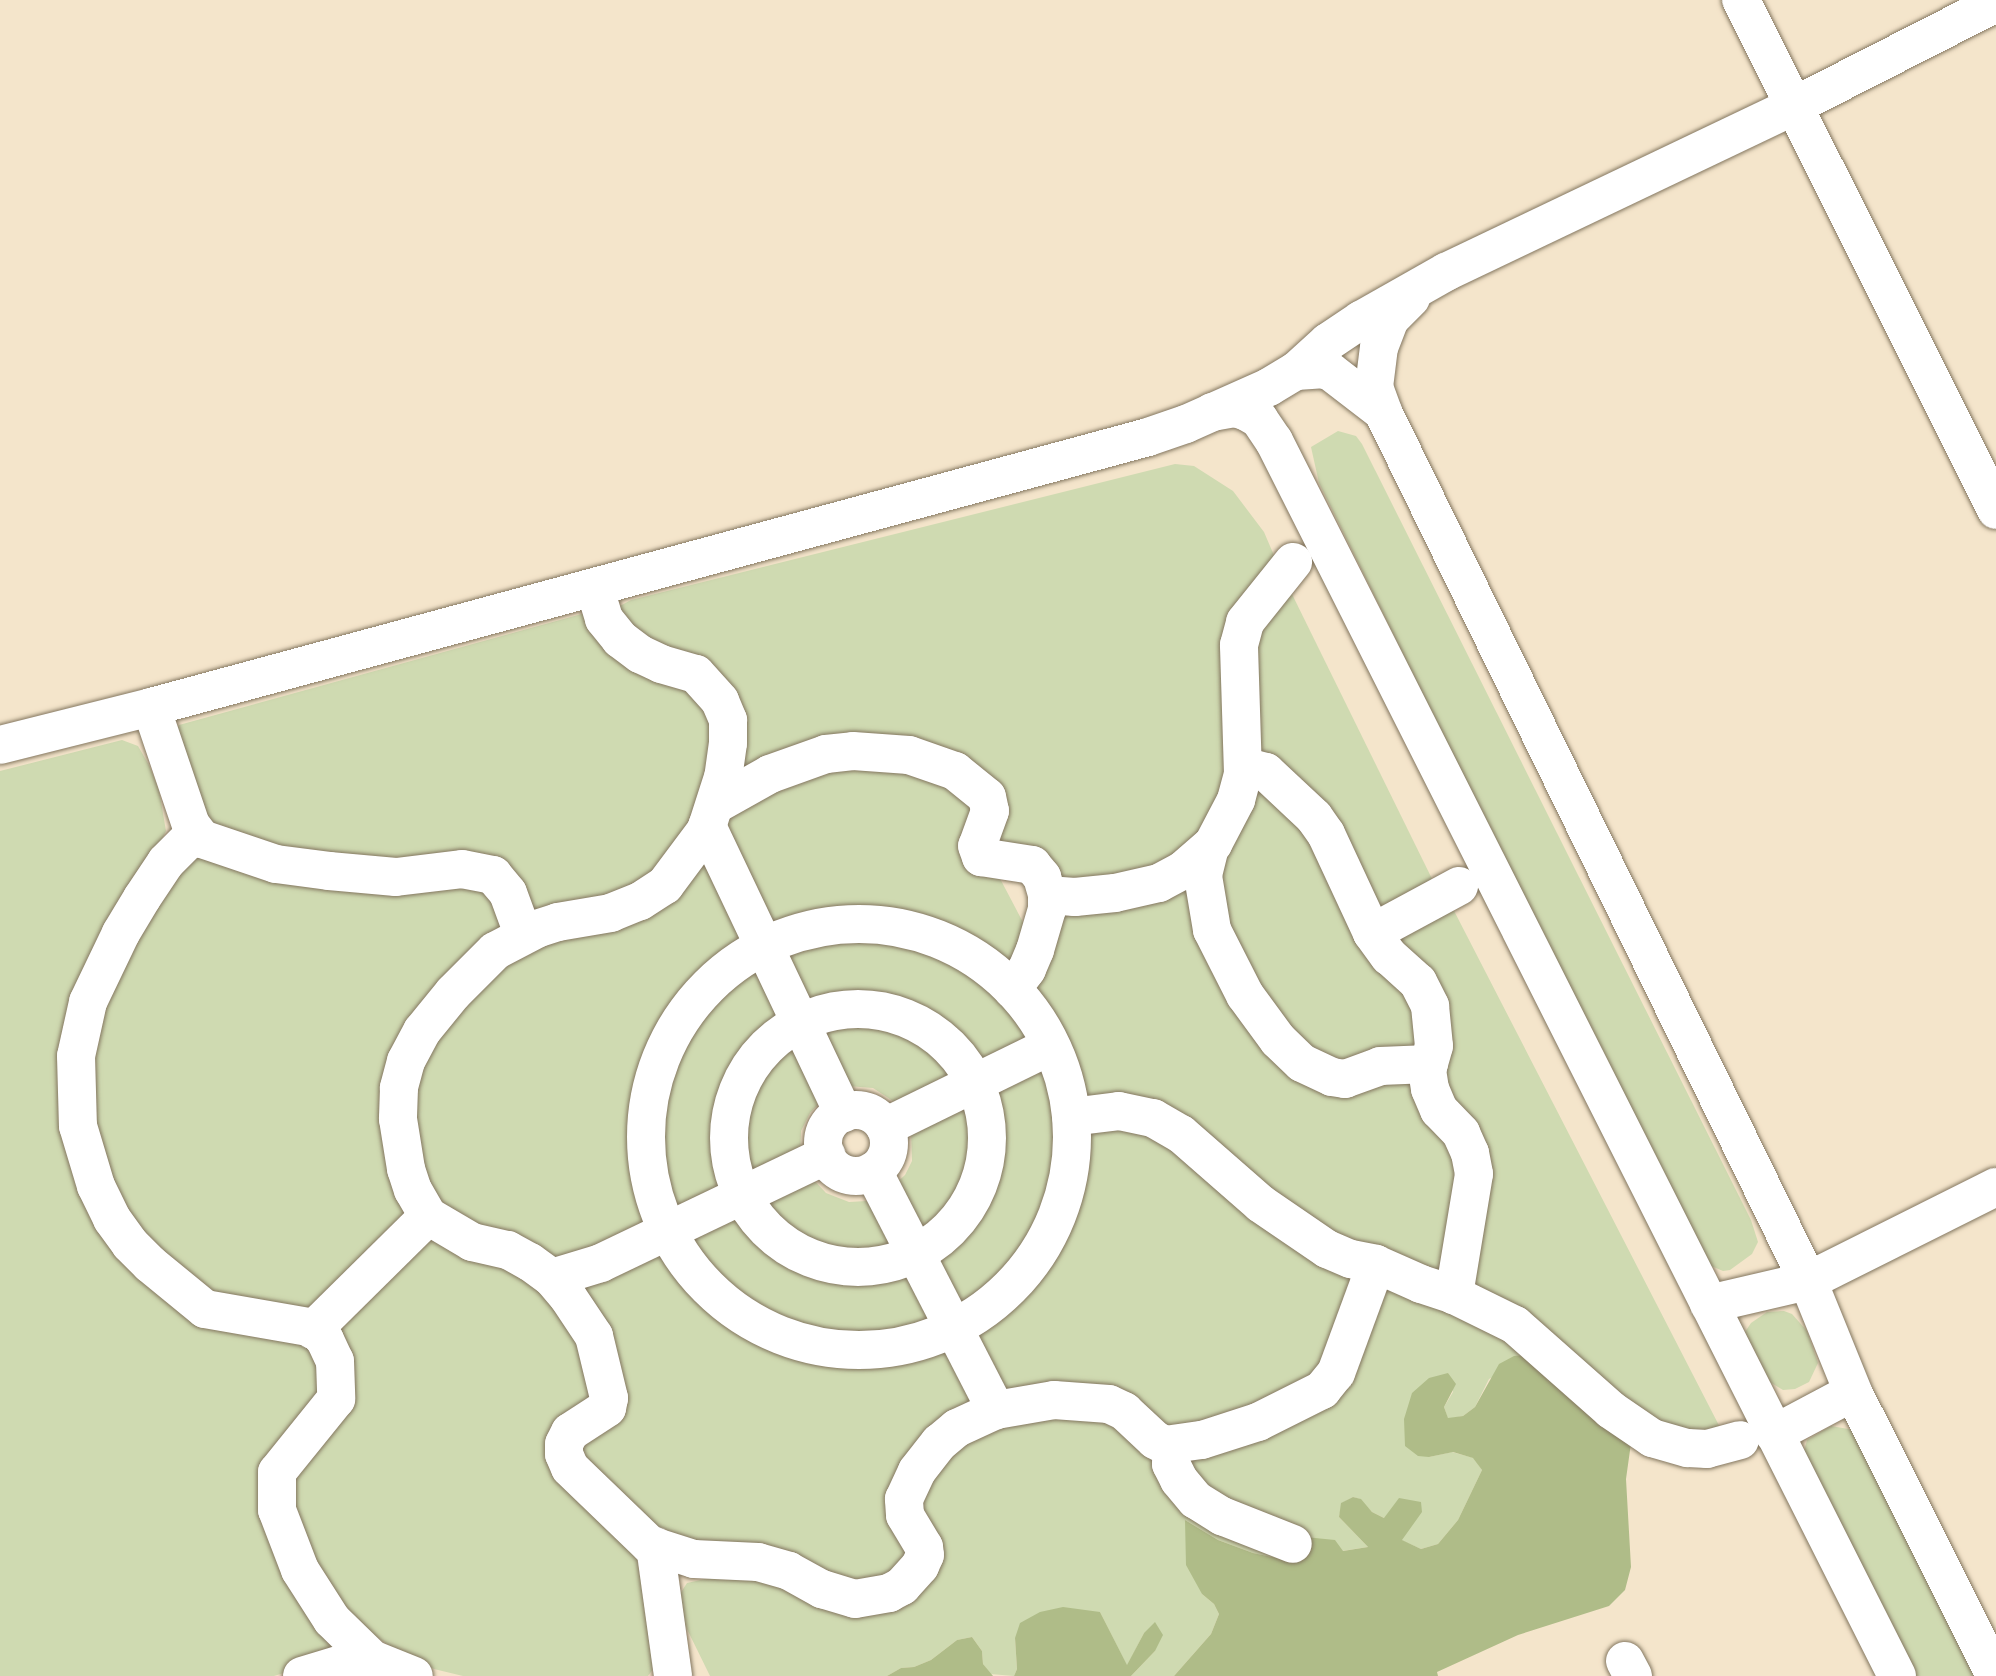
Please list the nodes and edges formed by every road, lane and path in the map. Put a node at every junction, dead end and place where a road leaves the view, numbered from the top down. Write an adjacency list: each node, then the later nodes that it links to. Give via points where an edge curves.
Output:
1 (1741, 0): 3 (street)
2 (1996, 3): 3 (street)
3 (1794, 106): 4 (street); 9 (street)
4 (1446, 272): 5 (street, via 1361,320); 7 (street, via 1390,318 1375,367 1374,387)
5 (1282, 379): 6 (street); 7 (street, via 1322,369); 8 (street, via 1264,401)
6 (1212, 412): 8 (street, via 1235,408); 12 (street, via 1149,437)
7 (1383, 412): 40 (street)
8 (1263, 426): 42 (street)
9 (1996, 510)
10 (1293, 562): 14 (street, via 1245,622 1239,645)
11 (598, 599): 15 (street, via 604,619 620,639 661,664 696,674 720,701 728,720 728,743)
12 (151, 707): 13 (street); 16 (street)
13 (0, 744)
14 (1243, 766): 17 (street, via 1236,800); 20 (street, via 1266,772 1314,817)
15 (711, 815): 19 (street, via 770,774 827,754 909,755 955,771 983,791 990,811 977,851 981,857 1032,865 1042,877); 21 (street, via 666,885 611,913 558,922); 22 (street)
16 (195, 833): 21 (street, via 223,848 276,864 396,877 462,869 493,876 508,893); 44 (street, via 166,862 142,898 88,1002 76,1056 78,1126 96,1186 112,1219 150,1264 205,1309)
17 (1210, 847): 19 (street, via 1159,883 1115,893); 26 (street, via 1203,876 1212,930 1245,995 1278,1040 1303,1063 1332,1077 1345,1079 1380,1066)
18 (1459, 887): 20 (street)
19 (1047, 895): 23 (street, via 1039,940)
20 (1372, 933): 26 (street, via 1418,982 1430,1006 1434,1046)
21 (523, 934): 35 (street, via 495,951 453,993 422,1031 407,1061 399,1088 400,1142 413,1190)
22 (765, 945): 23 (street, via 853,923 898,927 942,941 982,963); 24 (street); 36 (street, via 717,977 687,1011 656,1072 646,1128 651,1186)
23 (1012, 989): 25 (street)
24 (801, 1021): 27 (street, via 845,1008 885,1010 923,1025 954,1051); 28 (street); 34 (street, via 768,1044 741,1080 729,1122 732,1167)
25 (1050, 1046): 27 (street); 29 (street, via 1062,1072)
26 (1429, 1064): 41 (street, via 1430,1089 1439,1110 1461,1133 1474,1174)
27 (975, 1083): 30 (street); 37 (street, via 987,1124 986,1164 971,1203 946,1235)
28 (843, 1113): 30 (street, via 870,1113); 31 (street, via 825,1133)
29 (1071, 1117): 38 (street, via 1119,1111 1153,1118 1181,1134 1287,1223 1327,1249); 43 (street, via 1071,1163 1060,1208 1041,1249 1013,1285 969,1321)
30 (885, 1127): 32 (street, via 889,1146)
31 (825, 1155): 32 (street, via 840,1172 862,1175); 34 (street)
32 (873, 1171): 37 (street)
33 (1996, 1186): 40 (street)
34 (743, 1195): 36 (street); 37 (street, via 749,1209 780,1242 820,1262 864,1268)
35 (428, 1216): 39 (street, via 472,1242 508,1251); 44 (street)
36 (667, 1232): 39 (street, via 601,1263); 43 (street, via 705,1286 751,1321 803,1344 860,1351 916,1344)
37 (915, 1254): 43 (street)
38 (1376, 1264): 41 (street); 48 (street, via 1336,1373 1322,1390 1258,1422)
39 (552, 1278): 50 (street, via 594,1336 609,1398 607,1408 570,1432 564,1454 570,1468)
40 (1808, 1281): 42 (street); 45 (street)
41 (1454, 1295): 47 (street, via 1515,1325 1611,1410 1652,1438 1707,1449)
42 (1709, 1304): 47 (street)
43 (952, 1328): 46 (street)
44 (313, 1330): 51 (street, via 325,1340 335,1361 337,1399 277,1472 277,1510 300,1570 332,1620)
45 (1853, 1392): 47 (street); 56 (street)
46 (996, 1410): 48 (street, via 1055,1400 1109,1404 1139,1423 1155,1440); 50 (street, via 957,1428 917,1471 903,1509 925,1555 902,1586 889,1593 855,1600 758,1562 694,1559)
47 (1757, 1437): 55 (street)
48 (1172, 1446): 49 (street, via 1171,1464 1196,1500 1222,1516)
49 (1293, 1544)
50 (654, 1546): 54 (street)
51 (368, 1656): 52 (street); 53 (street)
52 (302, 1676)
53 (414, 1676)
54 (673, 1676)
55 (1897, 1676)
56 (1995, 1676)

